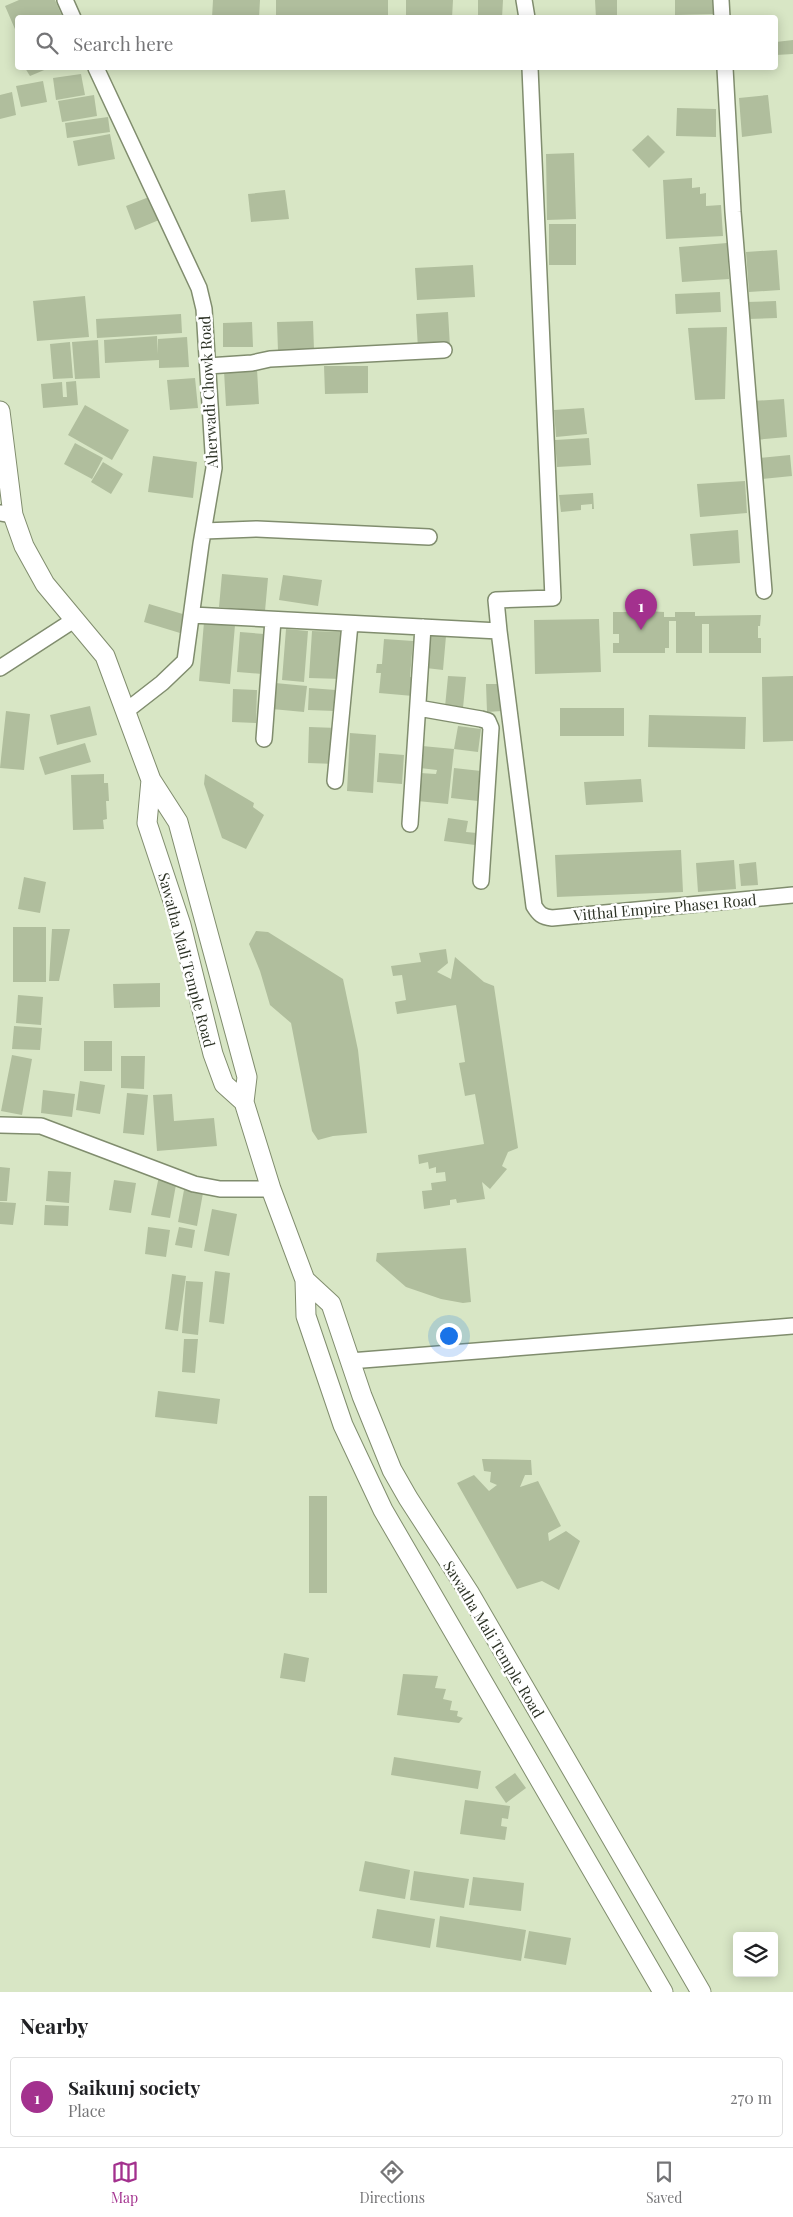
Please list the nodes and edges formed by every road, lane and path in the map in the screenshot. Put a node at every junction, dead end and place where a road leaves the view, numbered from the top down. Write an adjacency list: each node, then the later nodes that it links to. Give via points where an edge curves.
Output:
1 (66, 0): 4 (street)
2 (524, 0): 5 (street)
3 (722, 0): 6 (street)
4 (72, 15)
5 (526, 15)
6 (722, 15)
7 (97, 70): 11 (street, Aherwadi Chowk Road, via 198,288 204,309)
8 (530, 70): 22 (street, via 553,598 496,600)
9 (725, 70): 16 (street, via 733,212)
10 (444, 350): 11 (street, via 270,359)
11 (208, 366): 14 (street, Aherwadi Chowk Road, via 214,468)
12 (0, 411): 13 (street, Sawatha Mali Temple Road)
13 (7, 514): 18 (street, Sawatha Mali Temple Road, via 45,584)
14 (204, 532): 15 (street, via 257,530); 17 (street, Aherwadi Chowk Road)
15 (429, 537)
16 (764, 591)
17 (192, 615): 19 (street); 25 (street, Aherwadi Chowk Road, via 185,661)
18 (74, 620): 23 (street); 25 (street, Sawatha Mali Temple Road, via 105,656)
19 (273, 620): 20 (street); 26 (street)
20 (350, 624): 21 (street); 28 (street)
21 (423, 627): 22 (street); 24 (street)
22 (499, 631): 31 (street, Vitthal Empire Phase1 Road, via 534,906 542,917)
23 (0, 668)
24 (418, 708): 29 (street); 30 (street, via 481,719 488,721 491,728)
25 (126, 711): 27 (street, Sawatha Mali Temple Road)
26 (264, 739)
27 (151, 780): 32 (street, Sawatha Mali Temple Road, via 178,822 247,1077); 32 (street, Sawatha Mali Temple Road, via 147,823 180,925 212,1054 224,1084)
28 (336, 781)
29 (410, 824)
30 (481, 881)
31 (793, 895)
32 (244, 1102): 34 (street, Sawatha Mali Temple Road)
33 (0, 1124): 34 (street, via 41,1126 194,1184 220,1189)
34 (271, 1189): 35 (street, Sawatha Mali Temple Road)
35 (305, 1280): 37 (street, Sawatha Mali Temple Road, via 331,1304); 38 (street, Sawatha Mali Temple Road, via 306,1316 343,1425 383,1510)
36 (793, 1326): 37 (street)
37 (350, 1361): 39 (street, Sawatha Mali Temple Road, via 392,1470 470,1594)
38 (663, 1992)
39 (701, 1992)

